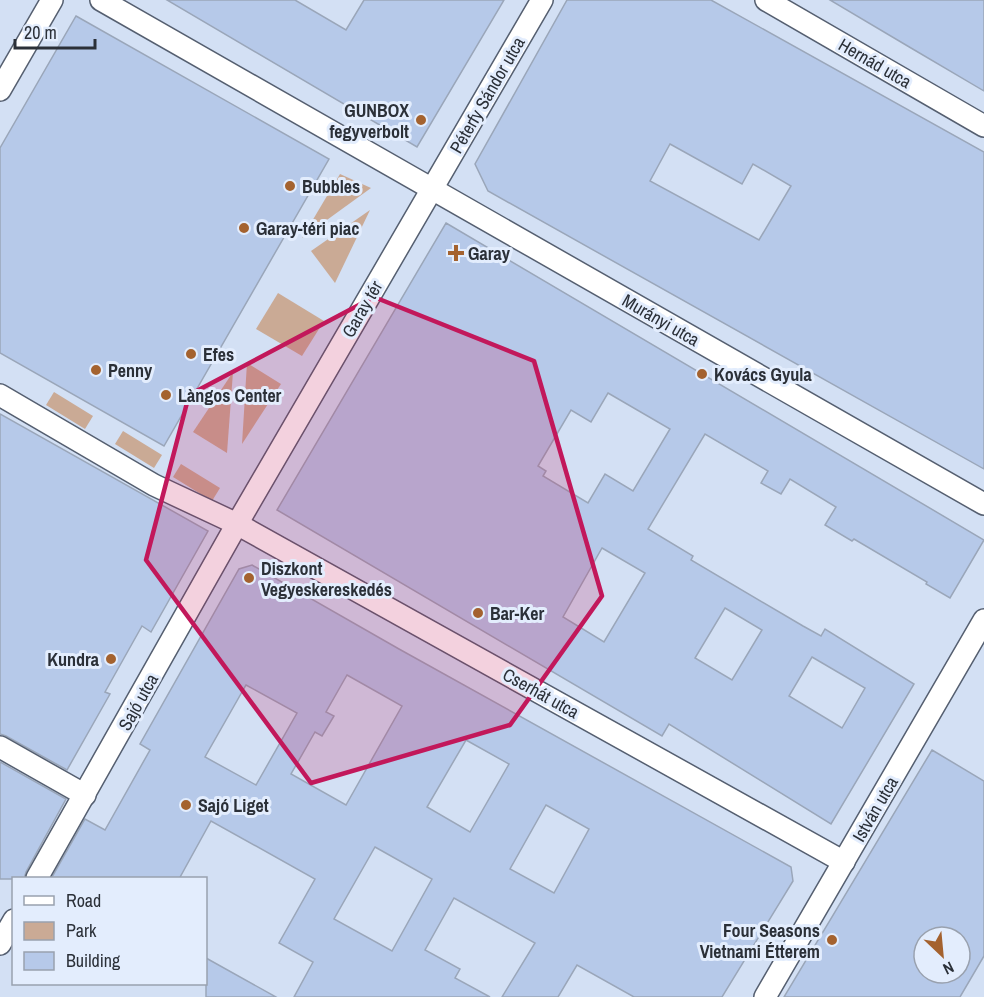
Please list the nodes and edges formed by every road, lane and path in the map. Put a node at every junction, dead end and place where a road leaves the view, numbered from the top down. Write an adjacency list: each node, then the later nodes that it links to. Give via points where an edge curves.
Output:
1 (52, 0): 5 (street)
2 (101, 0): 7 (street)
3 (542, 0): 7 (street, Péterfy Sándor utca)
4 (766, 0): 6 (street, Hernád utca)
5 (0, 90)
6 (984, 126)
7 (431, 189): 9 (street, Murányi utca); 10 (street, Garay tér)
8 (0, 395): 10 (street, via 154,485)
9 (984, 504)
10 (237, 524): 13 (street, Sajó utca); 14 (street, Cserhát utca)
11 (984, 620): 14 (street, István utca)
12 (0, 747): 13 (street)
13 (85, 795): 15 (street, Sajó utca)
14 (844, 862): 18 (street, István utca)
15 (38, 877)
16 (12, 923): 17 (street)
17 (0, 944)
18 (765, 997)

